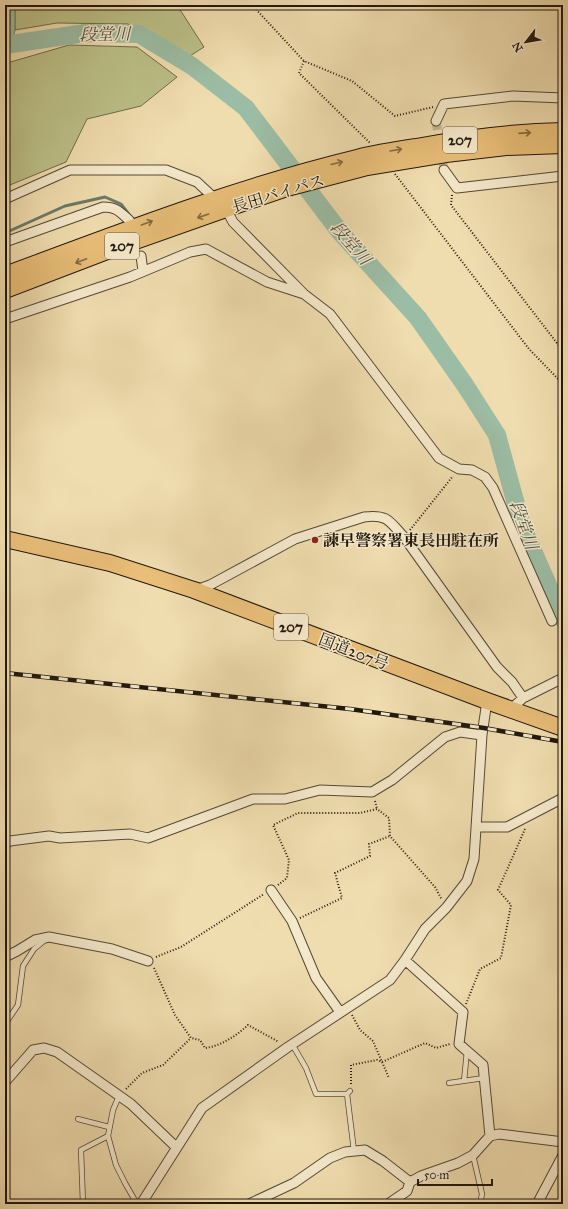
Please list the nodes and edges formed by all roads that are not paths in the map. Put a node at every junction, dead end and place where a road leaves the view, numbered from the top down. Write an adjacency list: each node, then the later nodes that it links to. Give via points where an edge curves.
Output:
1 (563, 98): 2 (street, via 513,96 444,104)
2 (436, 121)
3 (563, 131): 5 (highway, 長田バイパス / 207, one-way to 3, via 444,142 504,134)
4 (563, 145): 5 (highway, 長田バイパス / 207, via 506,147)
5 (382, 158): 9 (highway, 長田バイパス / 207, via 301,172)
6 (444, 170): 7 (street, via 457,188)
7 (563, 176)
8 (5, 199): 9 (street, via 70,170 166,170 196,182)
9 (229, 201): 14 (highway, 長田バイパス / 207, one-way to 9); 15 (highway, 長田バイパス / 207, one-way to 15); 16 (street, via 233,222)
10 (130, 221): 11 (street, via 112,207 103,208)
11 (5, 242)
12 (141, 256): 13 (street)
13 (143, 271): 16 (street, via 190,252 206,249 268,282); 17 (street)
14 (5, 275)
15 (5, 290)
16 (304, 294): 20 (street, via 330,314 439,458 459,469 472,470 485,477 493,488)
17 (5, 319)
18 (10, 540): 19 (highway, 国道207号 / 207, via 110,563)
19 (194, 590): 22 (street, via 210,585 295,539 364,517 386,518 404,537); 23 (highway, 国道207号 / 207)
20 (552, 621)
21 (563, 678): 22 (street)
22 (522, 698): 24 (street)
23 (487, 701): 24 (highway, 国道207号 / 207); 26 (street)
24 (510, 710): 25 (highway, 国道207号 / 207)
25 (563, 728)
26 (482, 735): 28 (street); 29 (street, via 460,732 445,737 392,780 372,792 320,790 285,798 253,799 148,838 130,834 60,838 49,836 10,841)
27 (563, 798): 28 (street, via 507,827)
28 (476, 827): 33 (street, via 474,859 467,881 425,929)
29 (5, 844)
30 (271, 890): 35 (street, via 292,921 316,978)
31 (49, 937): 32 (street, via 35,940); 34 (street, via 112,949); 36 (lane, via 34,948 23,966 18,1005)
32 (5, 957)
33 (405, 960): 35 (street, via 390,980); 38 (street, via 463,1012 459,1044)
34 (148, 961)
35 (344, 1010): 37 (street)
36 (5, 1024)
37 (290, 1046): 49 (street, via 202,1108); 50 (lane, via 306,1068 316,1094 349,1093)
38 (467, 1051): 39 (street, via 483,1065); 40 (lane)
39 (484, 1078): 40 (lane); 47 (street)
40 (464, 1081): 42 (lane)
41 (5, 1082): 43 (street, via 33,1050 44,1048 57,1052)
42 (449, 1084)
43 (119, 1096): 45 (lane); 49 (street, via 131,1104)
44 (78, 1119): 45 (lane)
45 (110, 1127): 46 (lane)
46 (108, 1136): 54 (lane, via 81,1150); 55 (lane, via 116,1165)
47 (490, 1136): 48 (street, via 499,1134); 51 (street)
48 (563, 1142)
49 (176, 1147): 56 (street)
50 (354, 1151): 53 (street, via 365,1150); 57 (street, via 330,1158 294,1183)
51 (472, 1155): 53 (street); 59 (lane, via 482,1194)
52 (563, 1155): 60 (street)
53 (410, 1182): 58 (street, via 407,1191)
54 (83, 1204)
55 (137, 1204)
56 (141, 1204)
57 (249, 1204)
58 (388, 1204)
59 (480, 1204)
60 (537, 1204)

